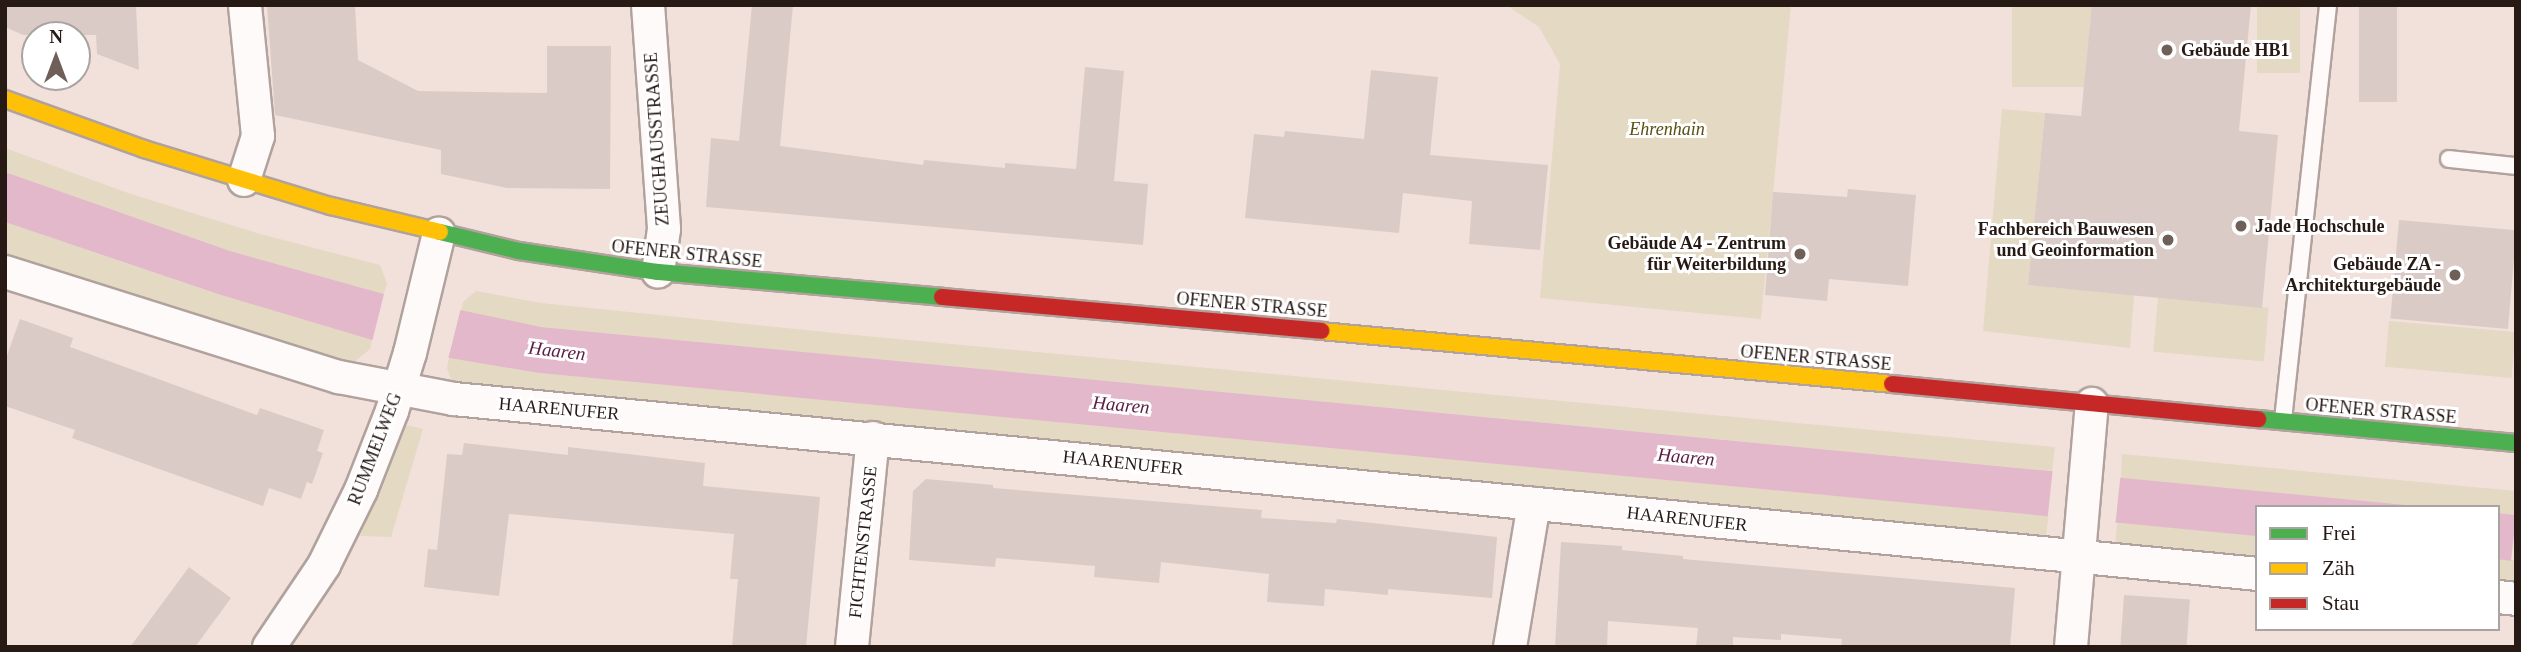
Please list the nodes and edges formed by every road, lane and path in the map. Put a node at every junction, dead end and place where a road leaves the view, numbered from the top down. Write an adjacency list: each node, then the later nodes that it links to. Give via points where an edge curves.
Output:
1 (245, 5): 7 (street, via 258,136)
2 (648, 5): 10 (street, ZEUGHAUSSTRASSE, via 664,229)
3 (2328, 5): 13 (lane)
4 (5, 99): 7 (main road, OFENER STRASSE)
5 (2449, 159): 6 (lane)
6 (2516, 166)
7 (244, 180): 8 (main road, OFENER STRASSE)
8 (439, 233): 10 (main road, OFENER STRASSE, via 519,251); 11 (street, RUMMELWEG)
9 (5, 272): 11 (street, HAARENUFER, via 305,367)
10 (658, 272): 12 (main road, OFENER STRASSE)
11 (398, 390): 14 (street, HAARENUFER, via 454,400); 19 (street, RUMMELWEG, via 341,533)
12 (2092, 404): 13 (main road, OFENER STRASSE); 17 (street)
13 (2283, 422): 15 (main road, OFENER STRASSE)
14 (873, 438): 16 (street, HAARENUFER); 20 (street, FICHTENSTRASSE)
15 (2516, 443)
16 (1534, 504): 17 (street, HAARENUFER); 21 (street)
17 (2079, 558): 18 (street, HAARENUFER); 22 (street)
18 (2255, 574)
19 (269, 647)
20 (852, 647)
21 (1510, 647)
22 (2071, 647)

